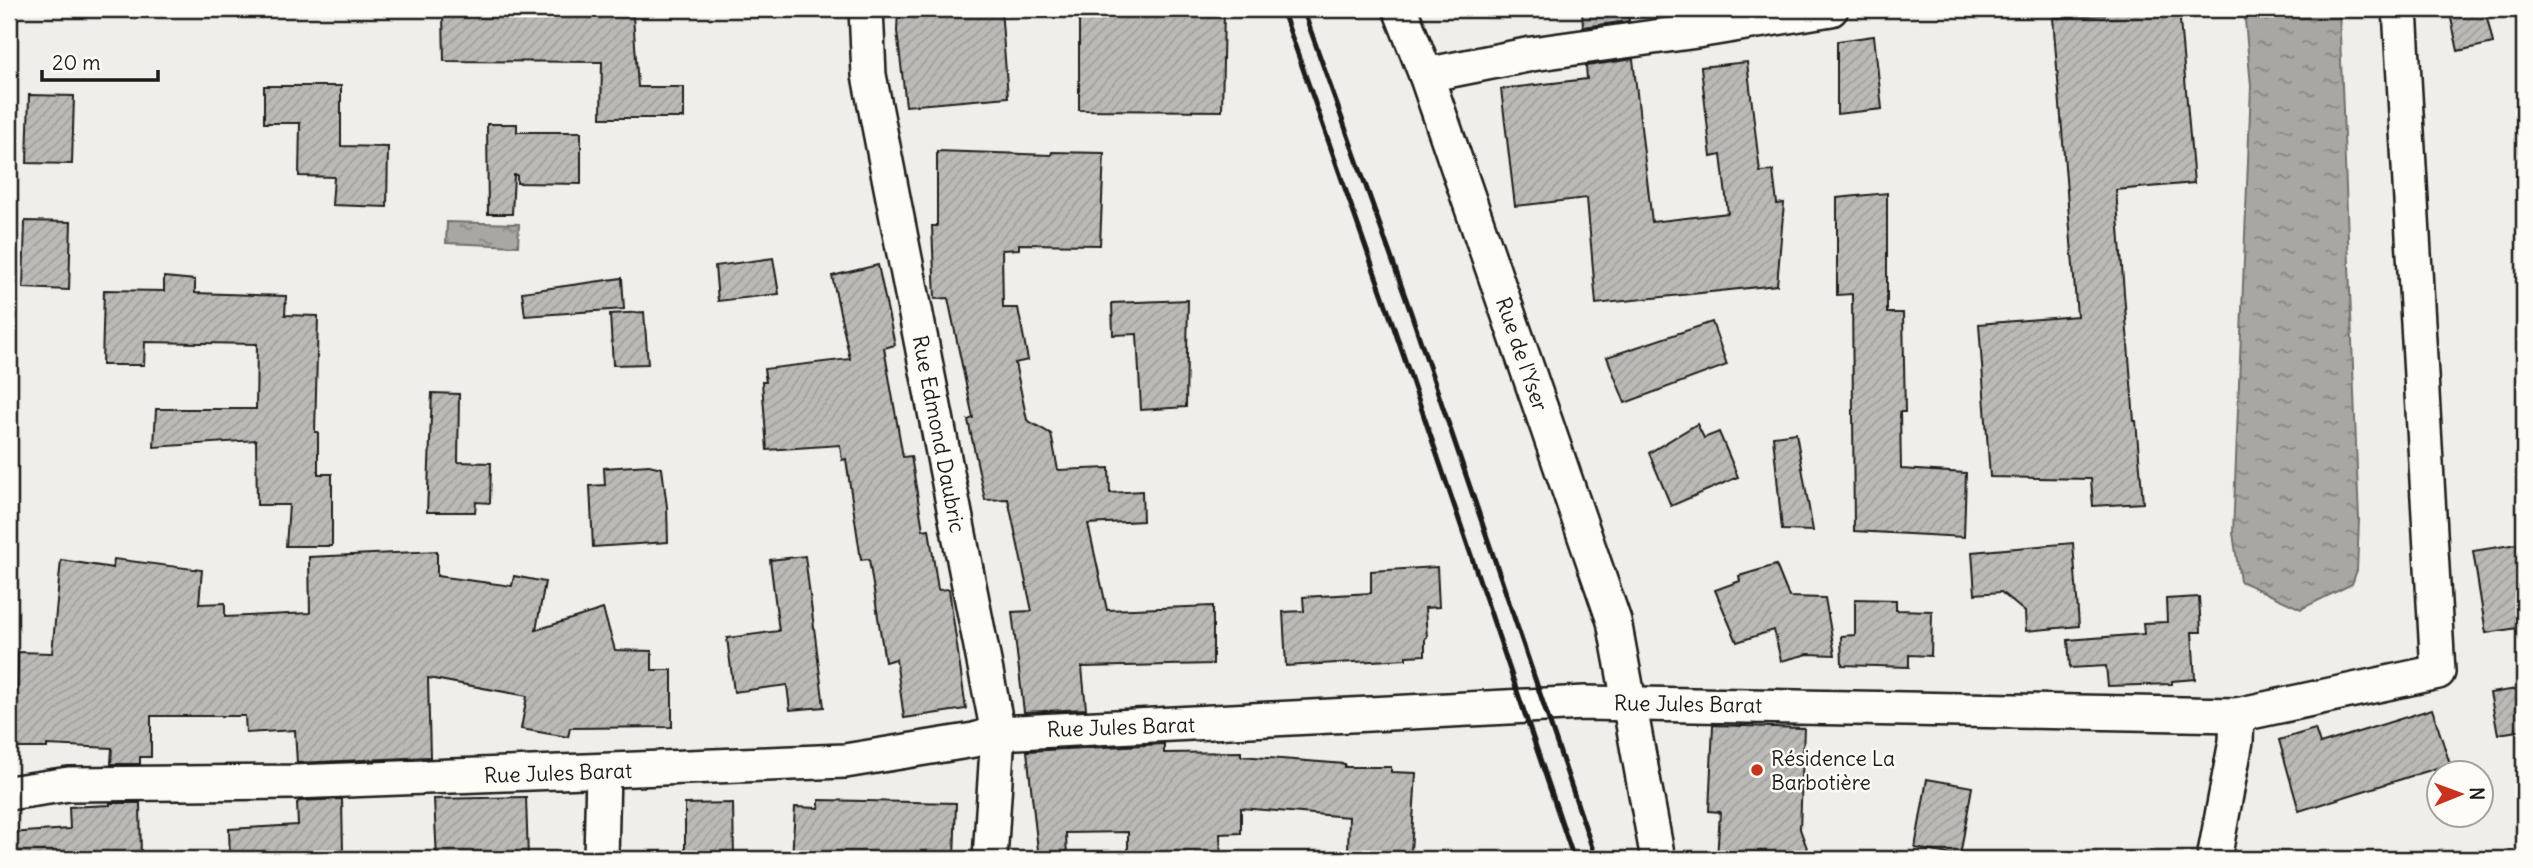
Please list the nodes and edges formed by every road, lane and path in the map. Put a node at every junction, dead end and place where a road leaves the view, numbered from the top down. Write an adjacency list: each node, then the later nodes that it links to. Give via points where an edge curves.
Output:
1 (866, 9): 8 (street, Rue Edmond Daubric, via 869,75)
2 (1399, 9): 5 (street, Rue de l'Yser)
3 (1831, 9): 5 (street, via 1532,54)
4 (2400, 9): 7 (street, Rue Jules Barat, via 2438,672)
5 (1426, 75): 6 (street, Rue de l'Yser, via 1614,621)
6 (1630, 703): 7 (street, Rue Jules Barat); 8 (street, Rue Jules Barat); 13 (street, Rue de l'Yser)
7 (2237, 715): 14 (street)
8 (998, 733): 9 (street, Rue Jules Barat, via 845,761); 12 (street, Rue Edmond Daubric)
9 (603, 771): 10 (street, Rue Jules Barat, via 69,784); 11 (street)
10 (9, 793)
11 (601, 859)
12 (989, 859)
13 (1658, 859)
14 (2214, 859)

